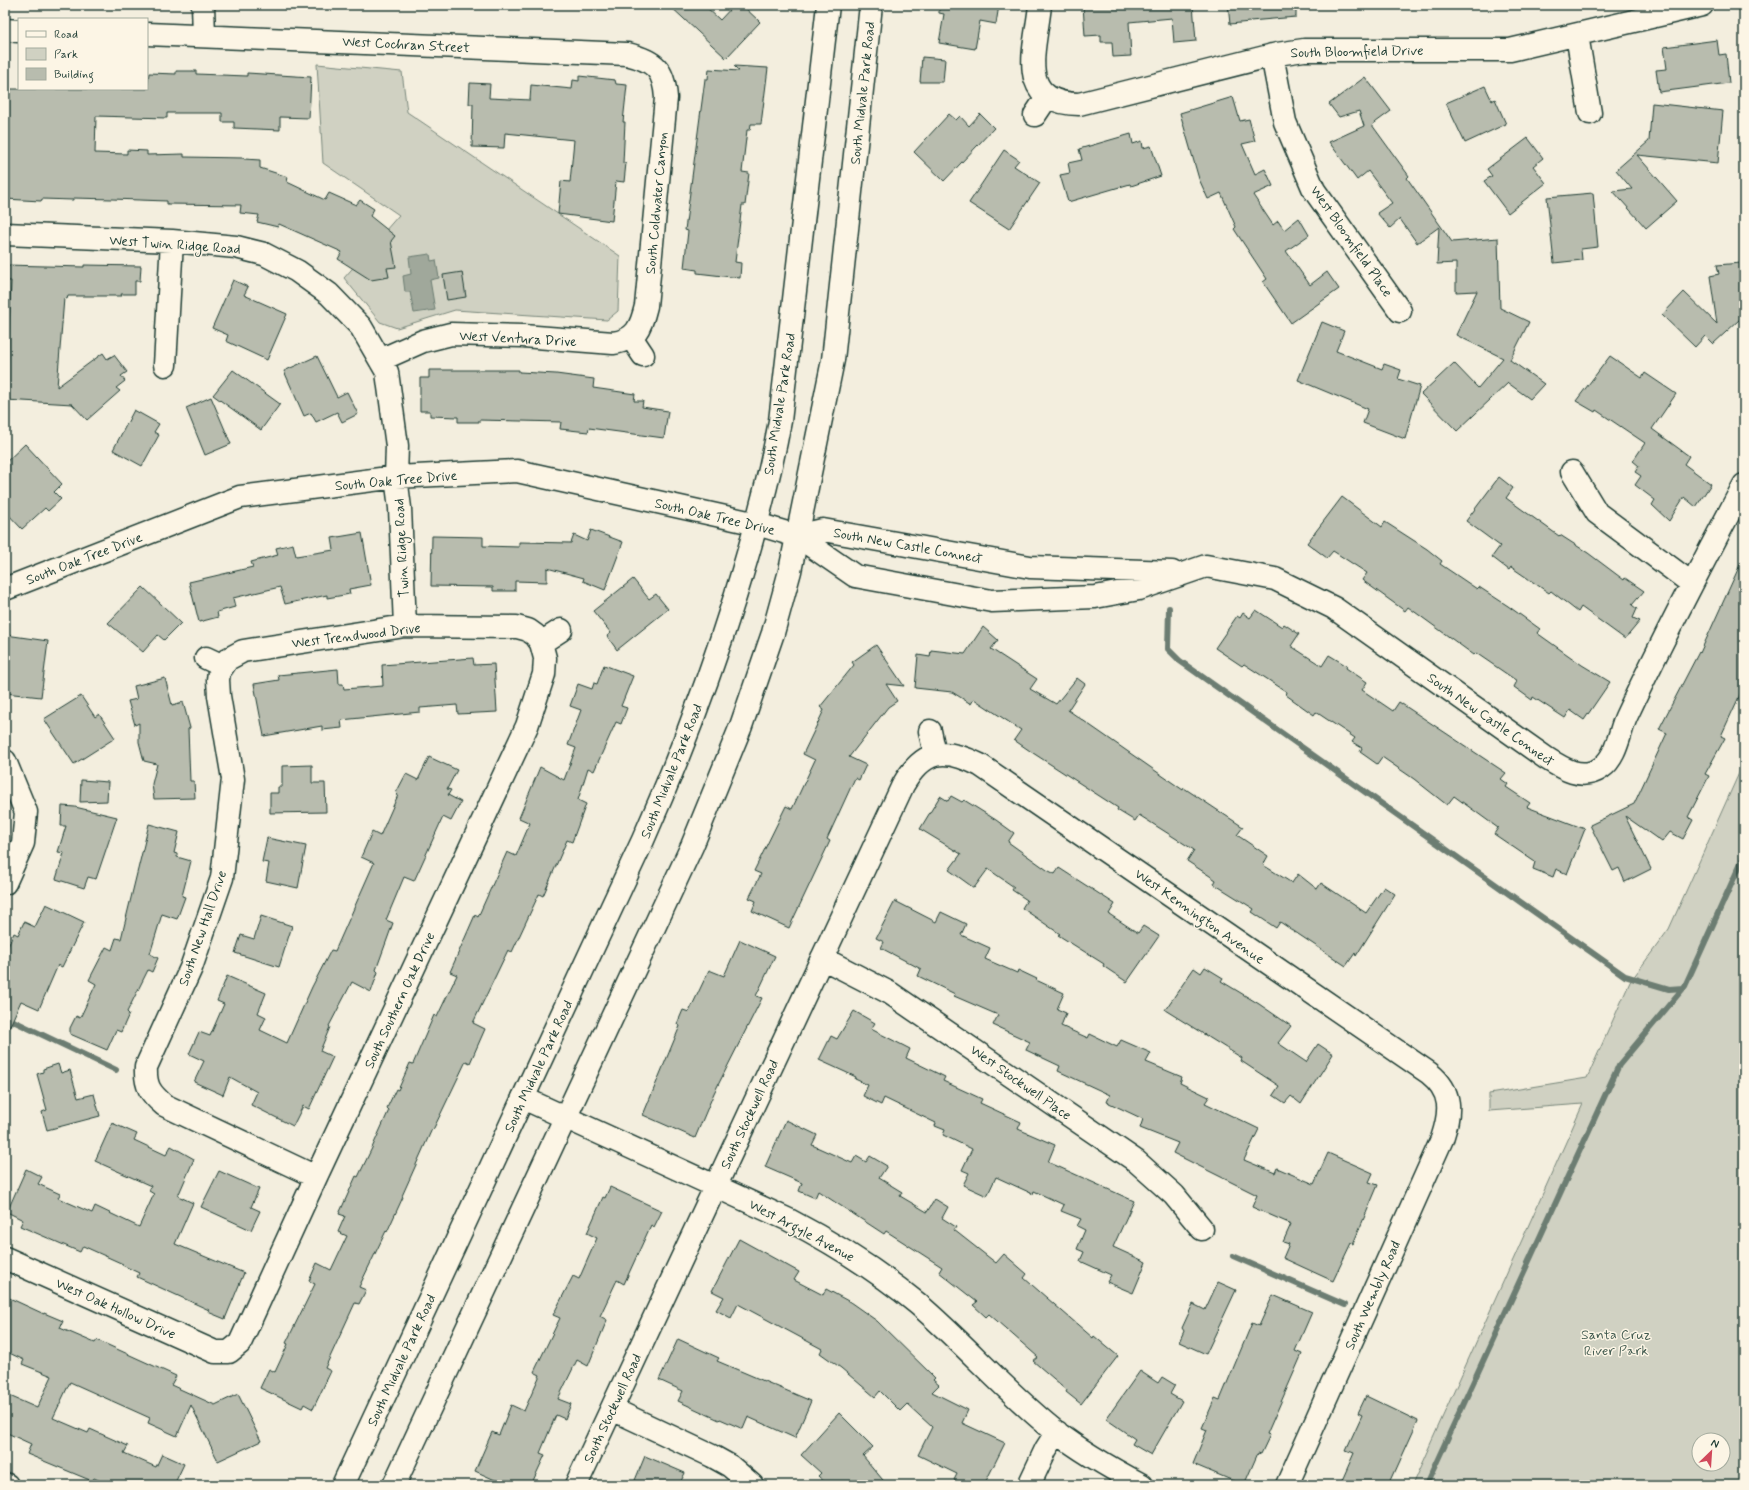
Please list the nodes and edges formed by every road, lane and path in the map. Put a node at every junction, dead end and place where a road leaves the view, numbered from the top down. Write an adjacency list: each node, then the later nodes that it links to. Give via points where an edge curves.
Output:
1 (204, 5): 10 (street)
2 (828, 5): 27 (street, South Midvale Park Road, via 780,421)
3 (871, 5): 28 (street, South Midvale Park Road, via 833,360)
4 (1040, 5): 13 (street, via 1033,64 1034,80)
5 (1702, 5): 9 (street, South Bloomfield Drive)
6 (5, 30): 7 (street)
7 (18, 31)
8 (148, 34): 10 (street, West Cochran Street)
9 (1577, 35): 11 (street, South Bloomfield Drive, via 1510,50 1304,50); 14 (street)
10 (204, 36): 12 (street, West Cochran Street, via 627,54)
11 (1272, 55): 13 (street, South Bloomfield Drive, via 1079,104 1065,104); 18 (street, West Bloomfield Place, via 1285,122 1314,190)
12 (666, 65): 19 (street, South Coldwater Canyon, via 664,114 646,306 640,325)
13 (1047, 97): 15 (street)
14 (1590, 113)
15 (1035, 116)
16 (5, 234): 17 (street, West Twin Ridge Road)
17 (172, 241): 21 (street, West Twin Ridge Road, via 236,247 264,254 297,271 329,294 361,327); 22 (street)
18 (1400, 311)
19 (633, 335): 20 (street); 21 (street, West Ventura Drive, via 622,342 613,343 451,334 423,341)
20 (643, 355)
21 (380, 360): 23 (street, West Twin Ridge Road, via 387,372)
22 (165, 365)
23 (397, 446): 25 (street, Twin Ridge Road)
24 (1572, 472): 30 (street, via 1597,513)
25 (396, 477): 27 (street, South Oak Tree Drive, via 517,471); 31 (street, South Oak Tree Drive, via 240,497); 32 (street, Twin Ridge Road, via 400,508)
26 (1744, 485): 30 (street, South New Castle Connect)
27 (757, 524): 28 (street, South Oak Tree Drive); 41 (street, South Midvale Park Road, via 710,673 676,765)
28 (798, 536): 29 (street, South New Castle Connect, via 823,530 1030,567); 29 (street, South New Castle Connect, via 855,576 992,601 1095,597 1139,589); 43 (street, South Midvale Park Road, via 773,633 729,756 692,846)
29 (1186, 573): 30 (street, South New Castle Connect, via 1206,566 1275,579 1334,608 1546,758 1563,769 1593,779 1610,759 1624,721)
30 (1691, 583)
31 (5, 589)
32 (405, 626): 34 (street, West Trendwood Drive, via 506,626 528,630); 35 (street, West Trendwood Drive, via 244,651 228,659)
33 (561, 630): 34 (street)
34 (540, 642): 44 (street, South Southern Oak Drive, via 545,658 544,674 527,726)
35 (214, 662): 44 (street, South New Hall Drive, via 233,779 222,878 191,968 146,1067 146,1078 140,1091 180,1113)
36 (930, 731): 37 (street)
37 (935, 754): 40 (street, South Stockwell Road, via 921,761 910,772); 42 (street, West Kennington Avenue, via 950,753 980,765 1429,1073 1438,1080)
38 (5, 761): 39 (street, via 26,812 23,843)
39 (5, 883)
40 (822, 958): 45 (street, South Stockwell Road); 46 (street, West Stockwell Place, via 890,992 1136,1161 1174,1195)
41 (523, 1098): 43 (street, West Argyle Avenue); 51 (street, South Midvale Park Road)
42 (1449, 1103): 57 (street, South Wembly Road, via 1442,1139)
43 (566, 1117): 45 (street, West Argyle Avenue); 52 (street, South Midvale Park Road)
44 (316, 1177): 48 (street, South Southern Oak Drive)
45 (716, 1186): 49 (street, South Stockwell Road); 50 (street, West Argyle Avenue, via 816,1234 865,1263 918,1304 1005,1387)
46 (1202, 1229)
47 (5, 1258): 48 (street, West Oak Hollow Drive)
48 (232, 1358)
49 (612, 1409): 53 (street, South Stockwell Road); 54 (street, via 712,1456 730,1466)
50 (1057, 1432): 55 (street); 56 (street, West Argyle Avenue, via 1103,1464)
51 (343, 1485)
52 (394, 1485)
53 (576, 1485)
54 (752, 1485)
55 (1029, 1485)
56 (1142, 1485)
57 (1287, 1485)

